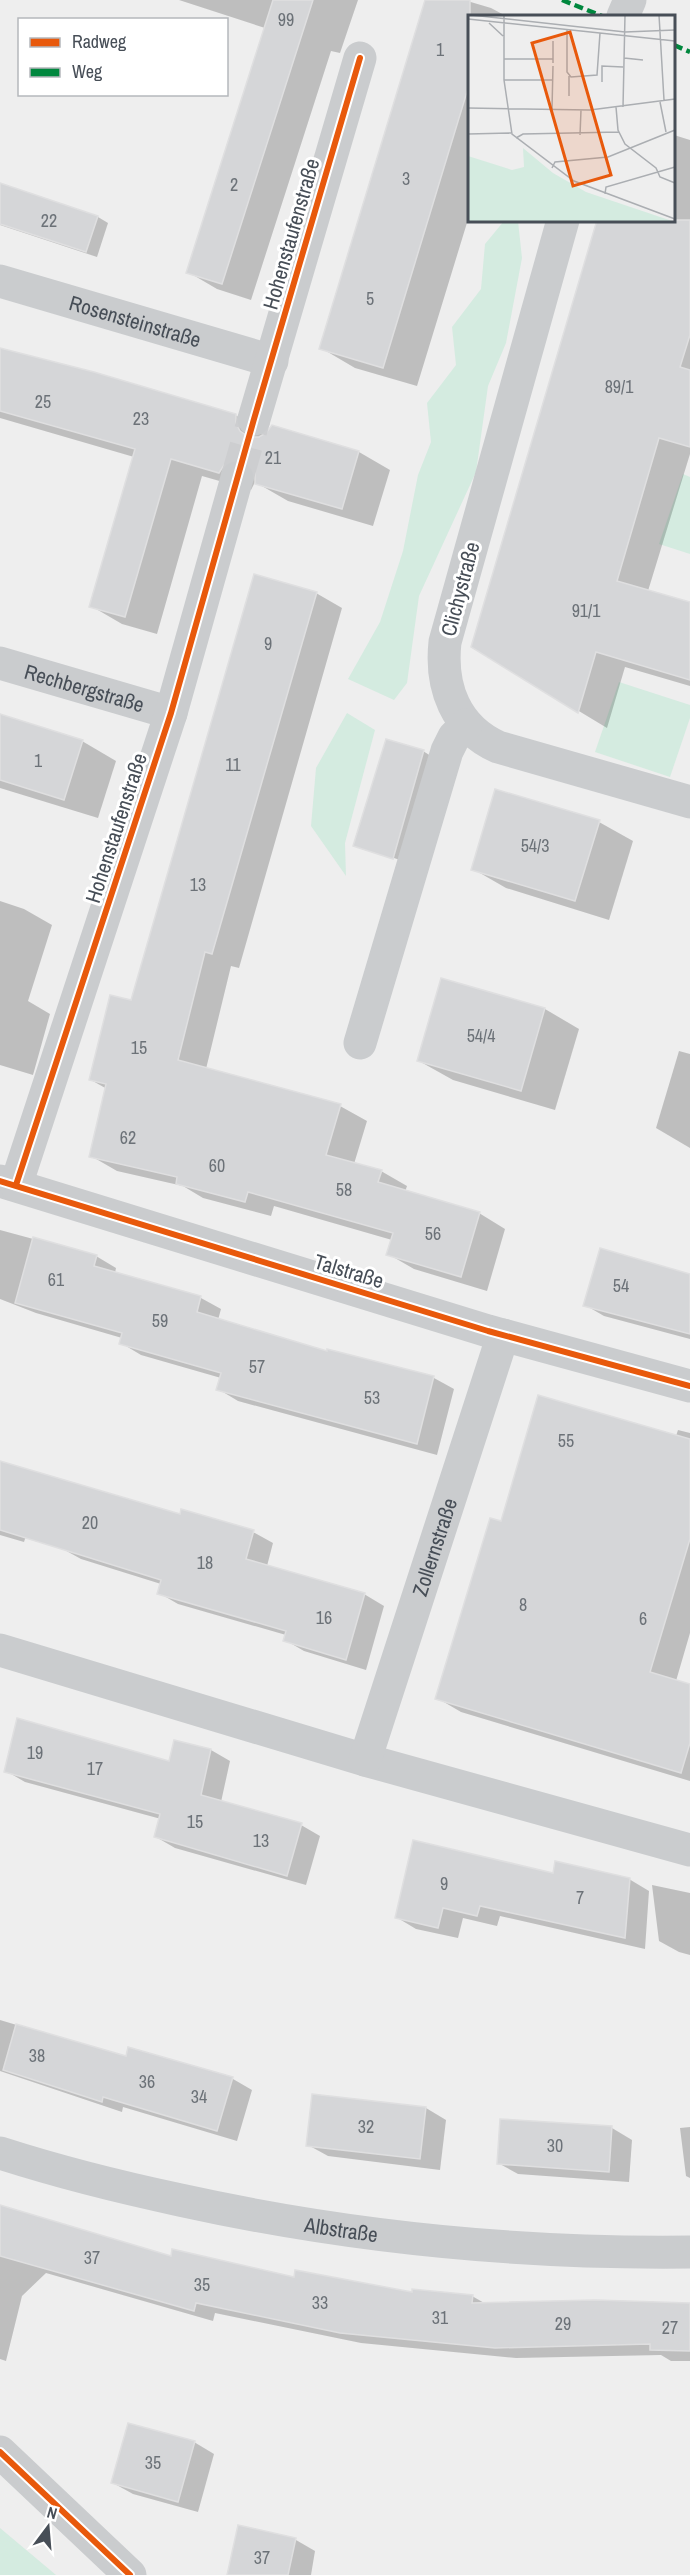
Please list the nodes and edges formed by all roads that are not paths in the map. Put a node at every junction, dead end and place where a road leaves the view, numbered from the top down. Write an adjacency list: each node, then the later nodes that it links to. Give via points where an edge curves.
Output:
1 (630, 0): 2 (street)
2 (623, 15)
3 (360, 58): 6 (street, Hohenstaufenstraße)
4 (562, 222): 11 (street, Clichystraße, via 445,642 445,682)
5 (0, 281): 6 (street, Rosensteinstraße)
6 (272, 361): 7 (street, Hohenstaufenstraße)
7 (254, 419)
8 (237, 478): 10 (street, Hohenstaufenstraße)
9 (0, 663): 10 (street, Rechbergstraße)
10 (171, 713): 14 (street, Hohenstaufenstraße)
11 (466, 725): 12 (street, Clichystraße, via 479,739 498,747); 13 (street, via 447,751)
12 (690, 802)
13 (360, 1043)
14 (8, 1183): 15 (street, Talstraße)
15 (503, 1335): 16 (street, Talstraße); 18 (street, Zollernstraße)
16 (690, 1386)
17 (0, 1650): 18 (street)
18 (365, 1760): 19 (street)
19 (690, 1850)
20 (0, 2153): 21 (street, Albstraße, via 142,2192 335,2229 497,2247)
21 (690, 2252)
22 (0, 2452): 23 (street)
23 (130, 2575)

